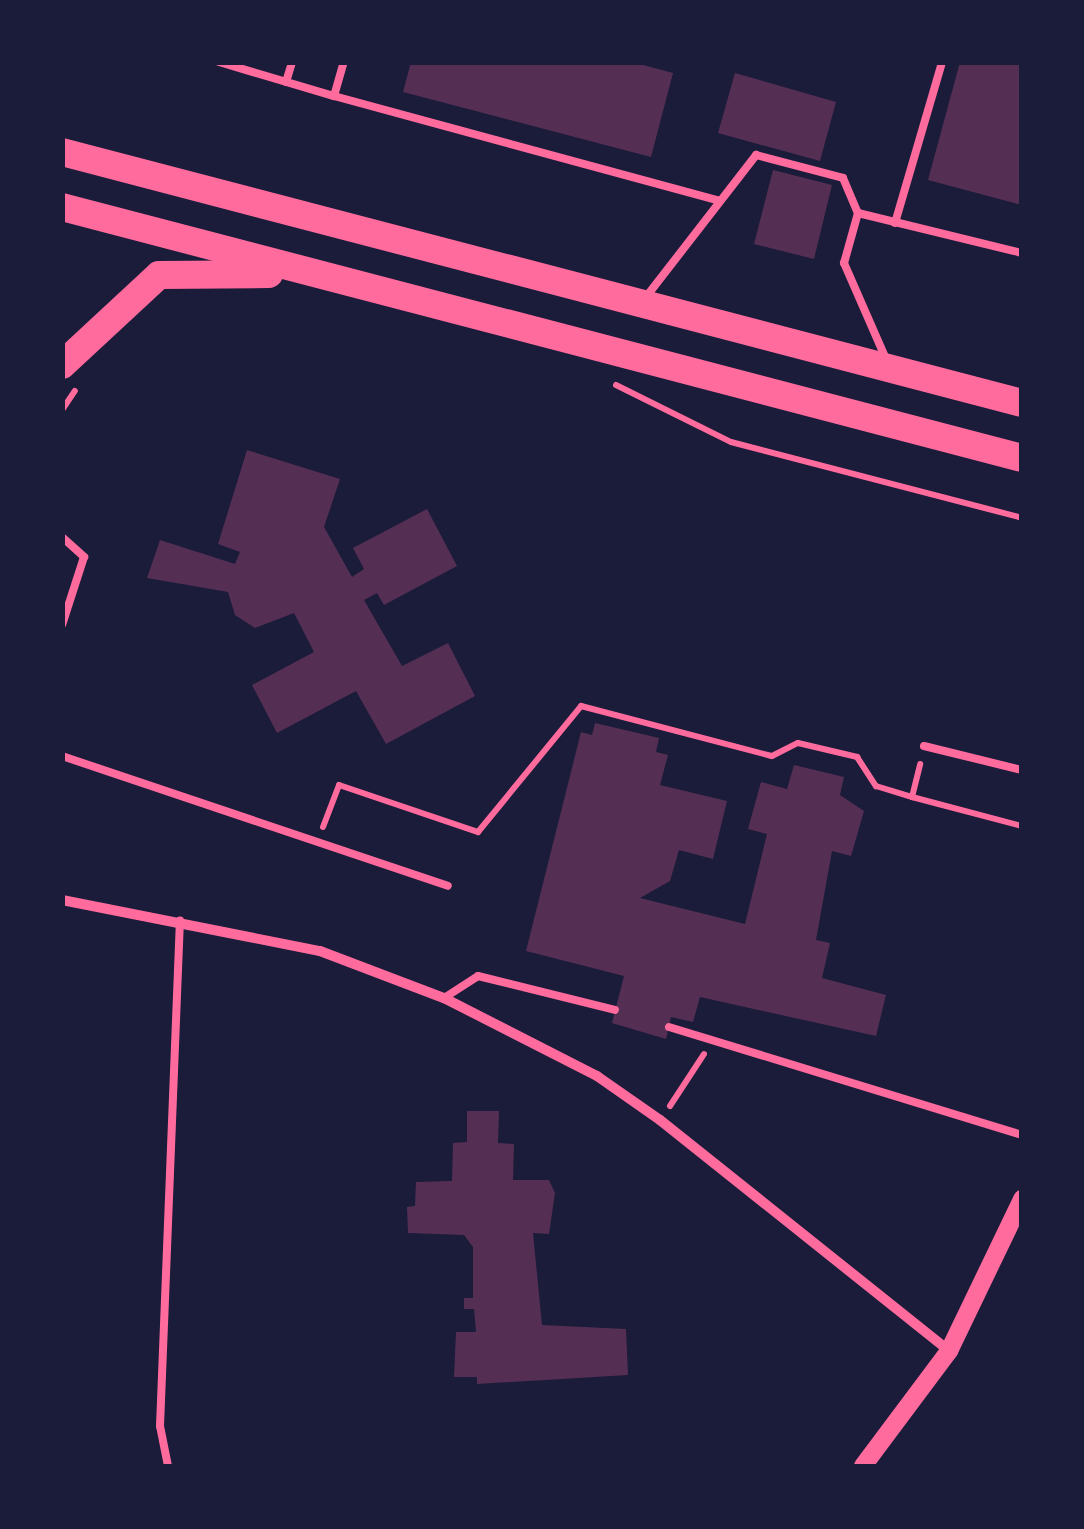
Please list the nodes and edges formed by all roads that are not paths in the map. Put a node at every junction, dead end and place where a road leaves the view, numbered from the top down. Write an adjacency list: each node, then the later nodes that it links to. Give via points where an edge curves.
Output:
1 (219, 62): 5 (lane)
2 (292, 62): 5 (lane)
3 (344, 62): 6 (lane)
4 (942, 62): 11 (lane)
5 (286, 82): 6 (lane)
6 (334, 96): 8 (lane)
7 (62, 152): 14 (highway)
8 (718, 200): 10 (lane, via 756,155 843,178); 14 (lane)
9 (62, 207): 13 (highway)
10 (858, 213): 11 (lane); 16 (lane, via 844,263)
11 (895, 223): 12 (lane)
12 (1022, 253)
13 (348, 281): 15 (highway, via 218,270 159,275); 18 (highway)
14 (641, 304): 16 (highway)
15 (62, 365)
16 (890, 368): 17 (highway)
17 (1022, 404)
18 (1022, 458)
19 (62, 537): 20 (lane, via 84,557)
20 (62, 625)
21 (924, 746): 23 (lane)
22 (62, 756): 24 (lane)
23 (1022, 770)
24 (448, 886)
25 (62, 900): 26 (street)
26 (180, 920): 27 (street, via 320,951); 33 (lane, via 160,1426)
27 (444, 998): 28 (lane, via 478,976); 32 (street, via 597,1076)
28 (615, 1010)
29 (669, 1026): 30 (lane)
30 (1022, 1135)
31 (1022, 1199): 32 (street)
32 (950, 1351): 34 (street)
33 (168, 1466)
34 (863, 1466)

